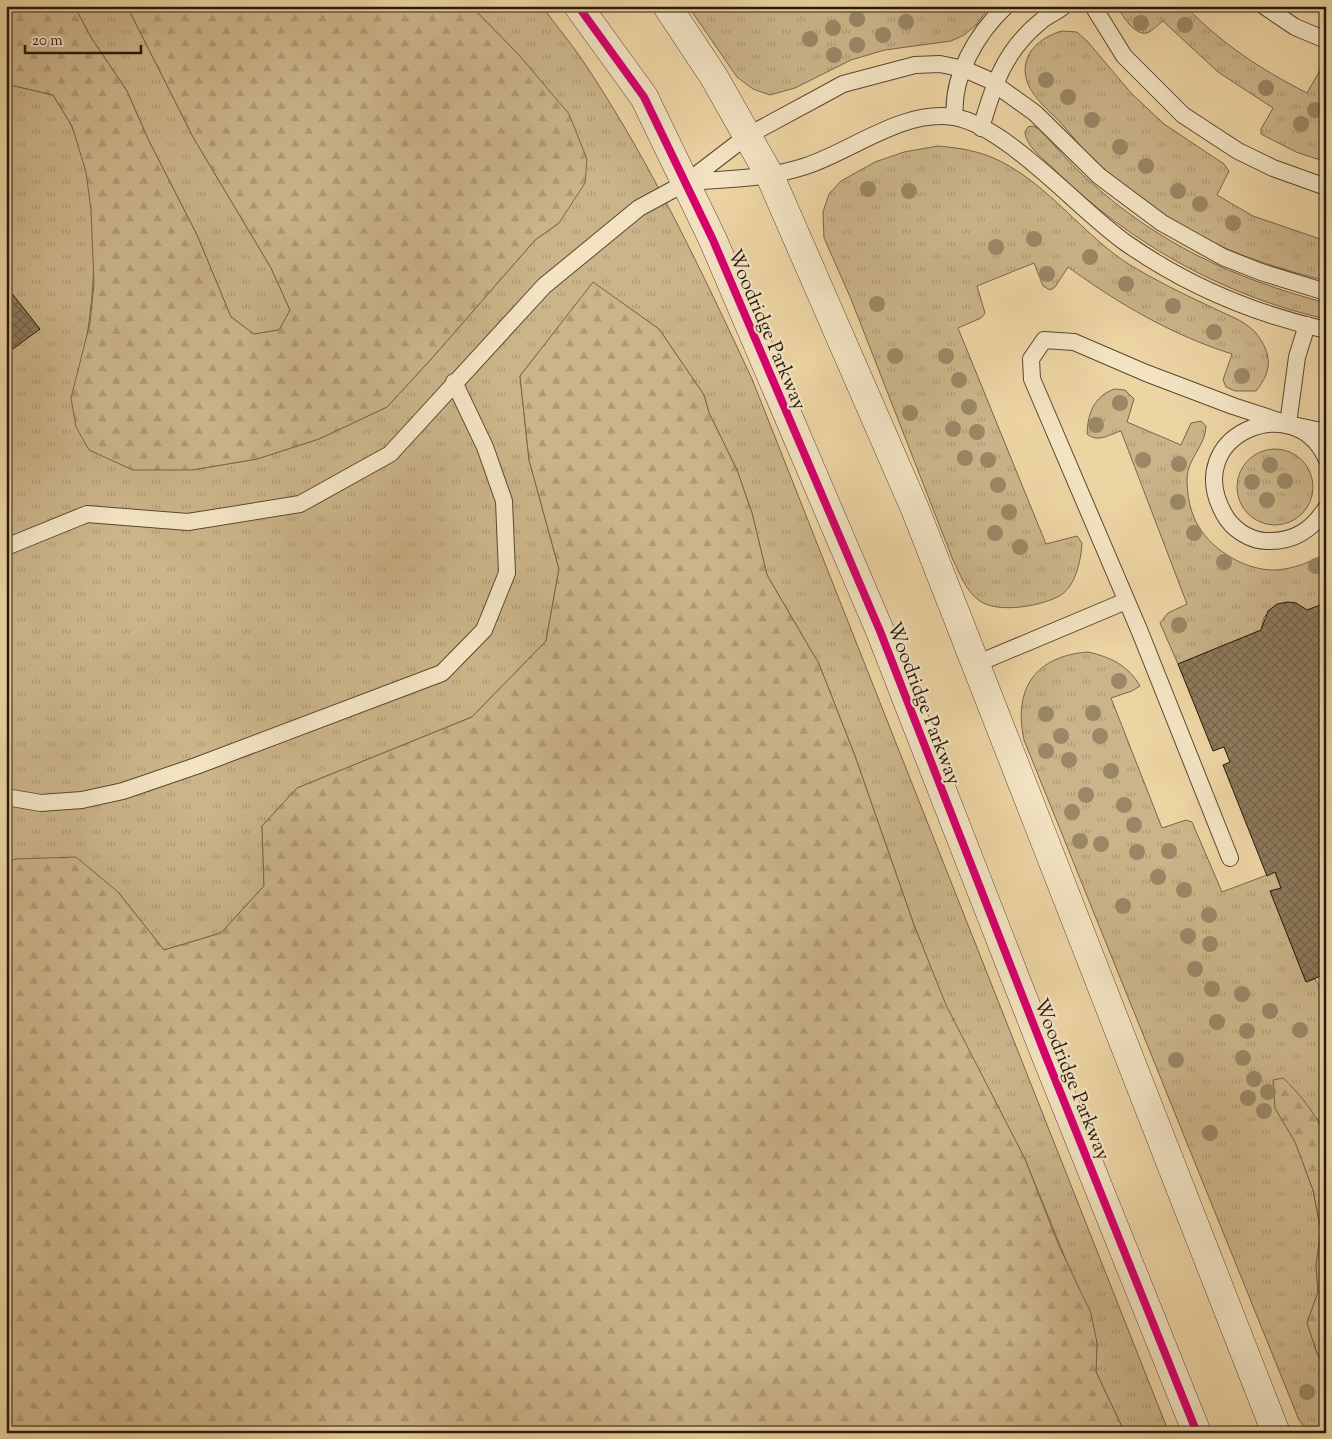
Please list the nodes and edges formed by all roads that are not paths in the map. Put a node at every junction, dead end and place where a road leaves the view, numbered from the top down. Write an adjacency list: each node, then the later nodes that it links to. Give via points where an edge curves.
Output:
1 (578, 6): 14 (street, Woodridge Parkway, via 644,97)
2 (667, 6): 12 (street, via 714,77)
3 (1006, 6): 8 (lane, via 973,46)
4 (1064, 6): 9 (lane, via 1021,38 1004,62)
5 (1093, 6): 15 (lane, via 1124,56 1183,115 1238,151)
6 (1264, 6): 7 (lane, via 1295,26)
7 (1326, 40)
8 (964, 69): 9 (lane); 10 (lane); 12 (lane, via 940,64 916,65 844,84)
9 (994, 84): 11 (lane); 16 (lane, via 1035,113 1099,176 1162,223 1223,257)
10 (955, 118): 11 (lane); 13 (lane, via 934,116 894,126 807,166)
11 (981, 128): 17 (lane, via 1023,156 1135,249 1224,297)
12 (747, 136): 13 (street); 14 (lane)
13 (770, 176): 14 (lane); 26 (street, via 915,509)
14 (687, 182): 19 (lane, via 639,208 544,286); 29 (street, Woodridge Parkway, via 880,631 1045,1054)
15 (1326, 187)
16 (1326, 292)
17 (1307, 326): 18 (lane); 20 (lane, via 1298,357)
18 (1326, 330)
19 (454, 382): 24 (lane, via 390,454 300,504 188,522 87,514); 27 (lane, via 485,447 504,502 507,573 484,630 442,673 123,791 82,800 41,803)
20 (1288, 424): 21 (lane); 22 (lane, via 1308,437); 23 (lane, via 1264,424 1239,434 1224,448 1216,466 1213,487 1216,499 1228,522 1244,535 1260,541 1281,542 1301,535 1317,522); 25 (lane, via 1146,373 1074,342 1044,340 1031,359 1032,379)
21 (1326, 432)
22 (1326, 458)
23 (1326, 508)
24 (6, 547)
25 (1126, 601): 26 (lane); 28 (lane)
26 (976, 664): 30 (street)
27 (6, 796)
28 (1230, 858)
29 (1198, 1433)
30 (1276, 1433)

